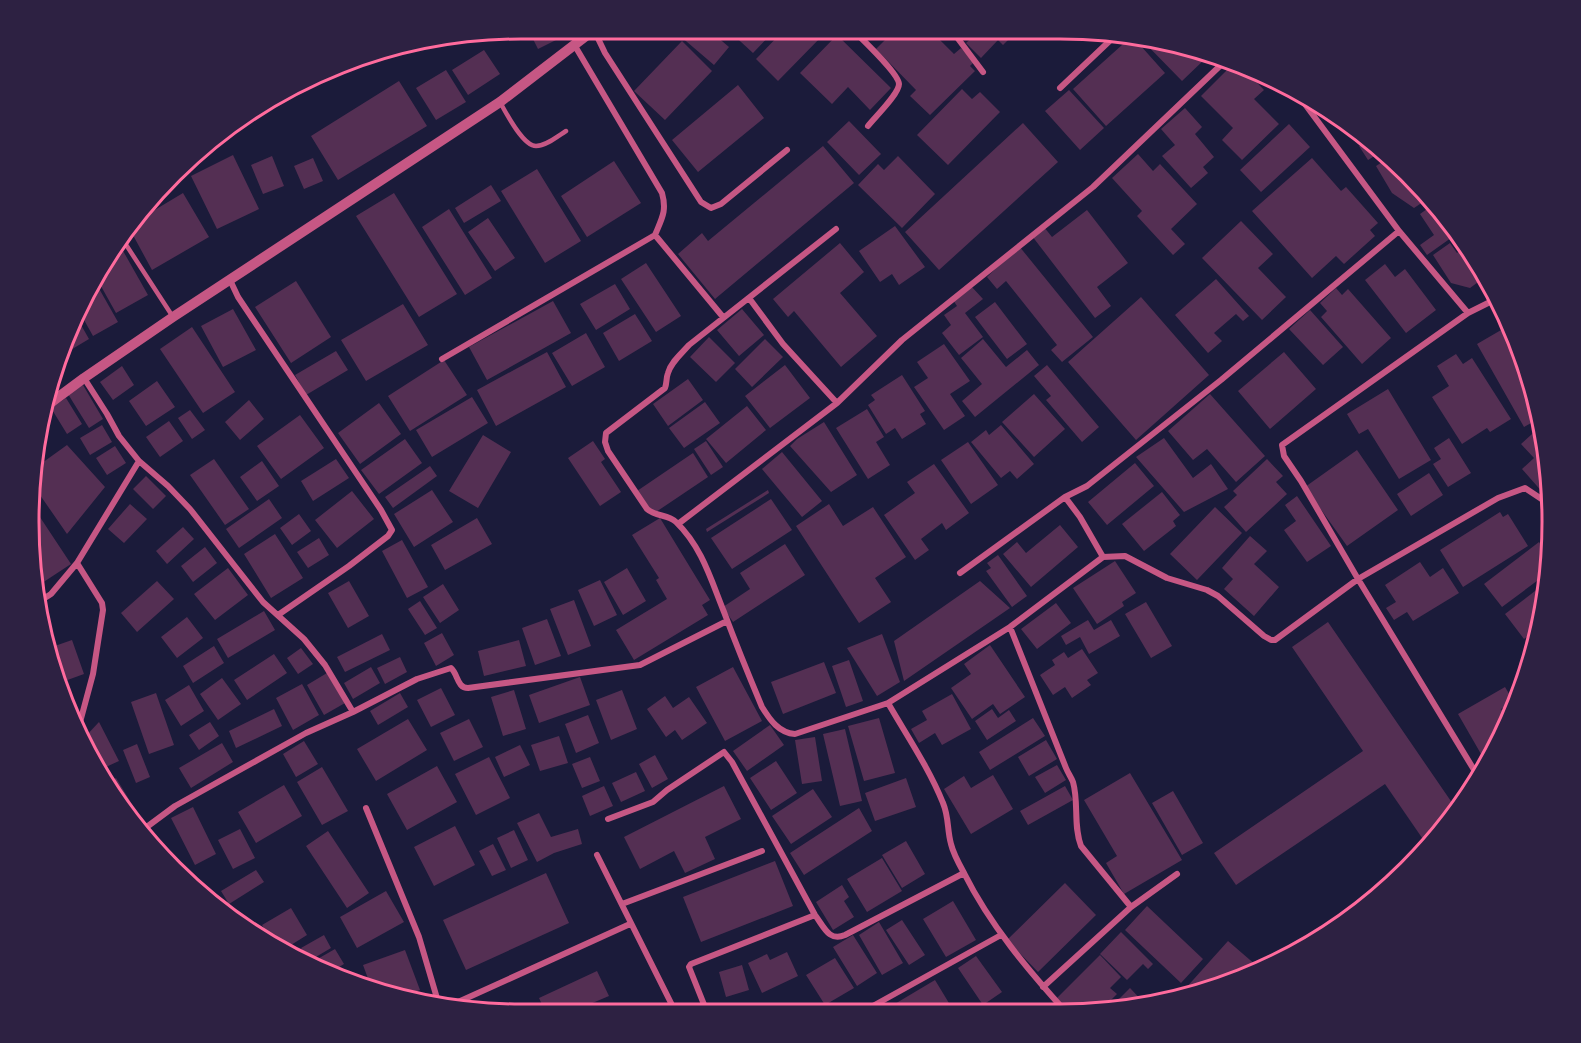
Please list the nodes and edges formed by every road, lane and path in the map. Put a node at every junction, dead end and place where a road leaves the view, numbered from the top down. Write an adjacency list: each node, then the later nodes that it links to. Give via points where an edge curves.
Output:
1 (583, 39): 6 (street)
2 (599, 39): 14 (street, via 701,202 711,208)
3 (862, 39): 12 (street, via 895,74 899,84 897,92)
4 (958, 39): 8 (street)
5 (1109, 42): 9 (street)
6 (575, 46): 10 (street); 17 (street, via 662,193 664,216)
7 (1219, 67): 28 (street, via 1093,187 902,340)
8 (983, 72)
9 (1060, 88)
10 (500, 102): 13 (lane, via 527,143 545,144); 19 (street)
11 (1308, 108): 16 (street)
12 (868, 126)
13 (566, 131)
14 (787, 150)
15 (836, 230): 20 (street)
16 (1399, 231): 22 (street); 30 (street, via 1194,401 1087,486)
17 (655, 235): 24 (street); 25 (street)
18 (126, 245): 23 (lane)
19 (230, 280): 23 (street); 38 (street, via 268,345 392,530 350,566)
20 (749, 298): 24 (street); 28 (street, via 783,345)
21 (1489, 302): 22 (street)
22 (1468, 313): 36 (street, via 1282,445 1284,456)
23 (173, 317): 26 (street)
24 (723, 317): 32 (street, via 671,366 665,388 606,433 608,451 648,509)
25 (442, 359)
26 (84, 378): 27 (street); 29 (street)
27 (54, 400)
28 (837, 403): 32 (street)
29 (139, 461): 34 (street); 38 (street, via 190,509 263,602)
30 (1065, 497): 33 (street); 35 (street)
31 (1541, 499): 36 (street, via 1525,488 1498,498)
32 (678, 524): 39 (street, via 700,552)
33 (1103, 557): 36 (street, via 1125,556 1167,578 1207,590 1270,640 1280,637); 40 (street)
34 (77, 562): 37 (street); 43 (street, via 103,610)
35 (960, 573)
36 (1358, 579): 44 (street)
37 (45, 598)
38 (278, 615): 42 (street, via 325,665)
39 (728, 621): 41 (street, via 762,707 771,721 788,734); 42 (street, via 640,665 468,688 460,686 451,668 417,679)
40 (1010, 627): 41 (street); 53 (street, via 1072,780 1080,846)
41 (888, 703): 50 (street, via 943,802 951,844)
42 (353, 712): 47 (street, via 306,733 185,800)
43 (81, 718)
44 (1473, 769)
45 (366, 808): 58 (street, via 419,937)
46 (608, 819): 54 (street, via 653,802 724,752)
47 (148, 826)
48 (762, 851): 52 (street)
49 (597, 855): 52 (street)
50 (964, 873): 54 (street, via 838,938 831,936); 56 (street)
51 (1177, 874): 53 (street)
52 (622, 904): 55 (street)
53 (1131, 907): 57 (street)
54 (815, 915): 61 (street, via 691,964)
55 (630, 924): 59 (street); 60 (street)
56 (1001, 935): 57 (street); 62 (street)
57 (1043, 987): 63 (street)
58 (436, 996)
59 (462, 1000)
60 (671, 1004)
61 (704, 1004)
62 (876, 1004)
63 (1058, 1004)

